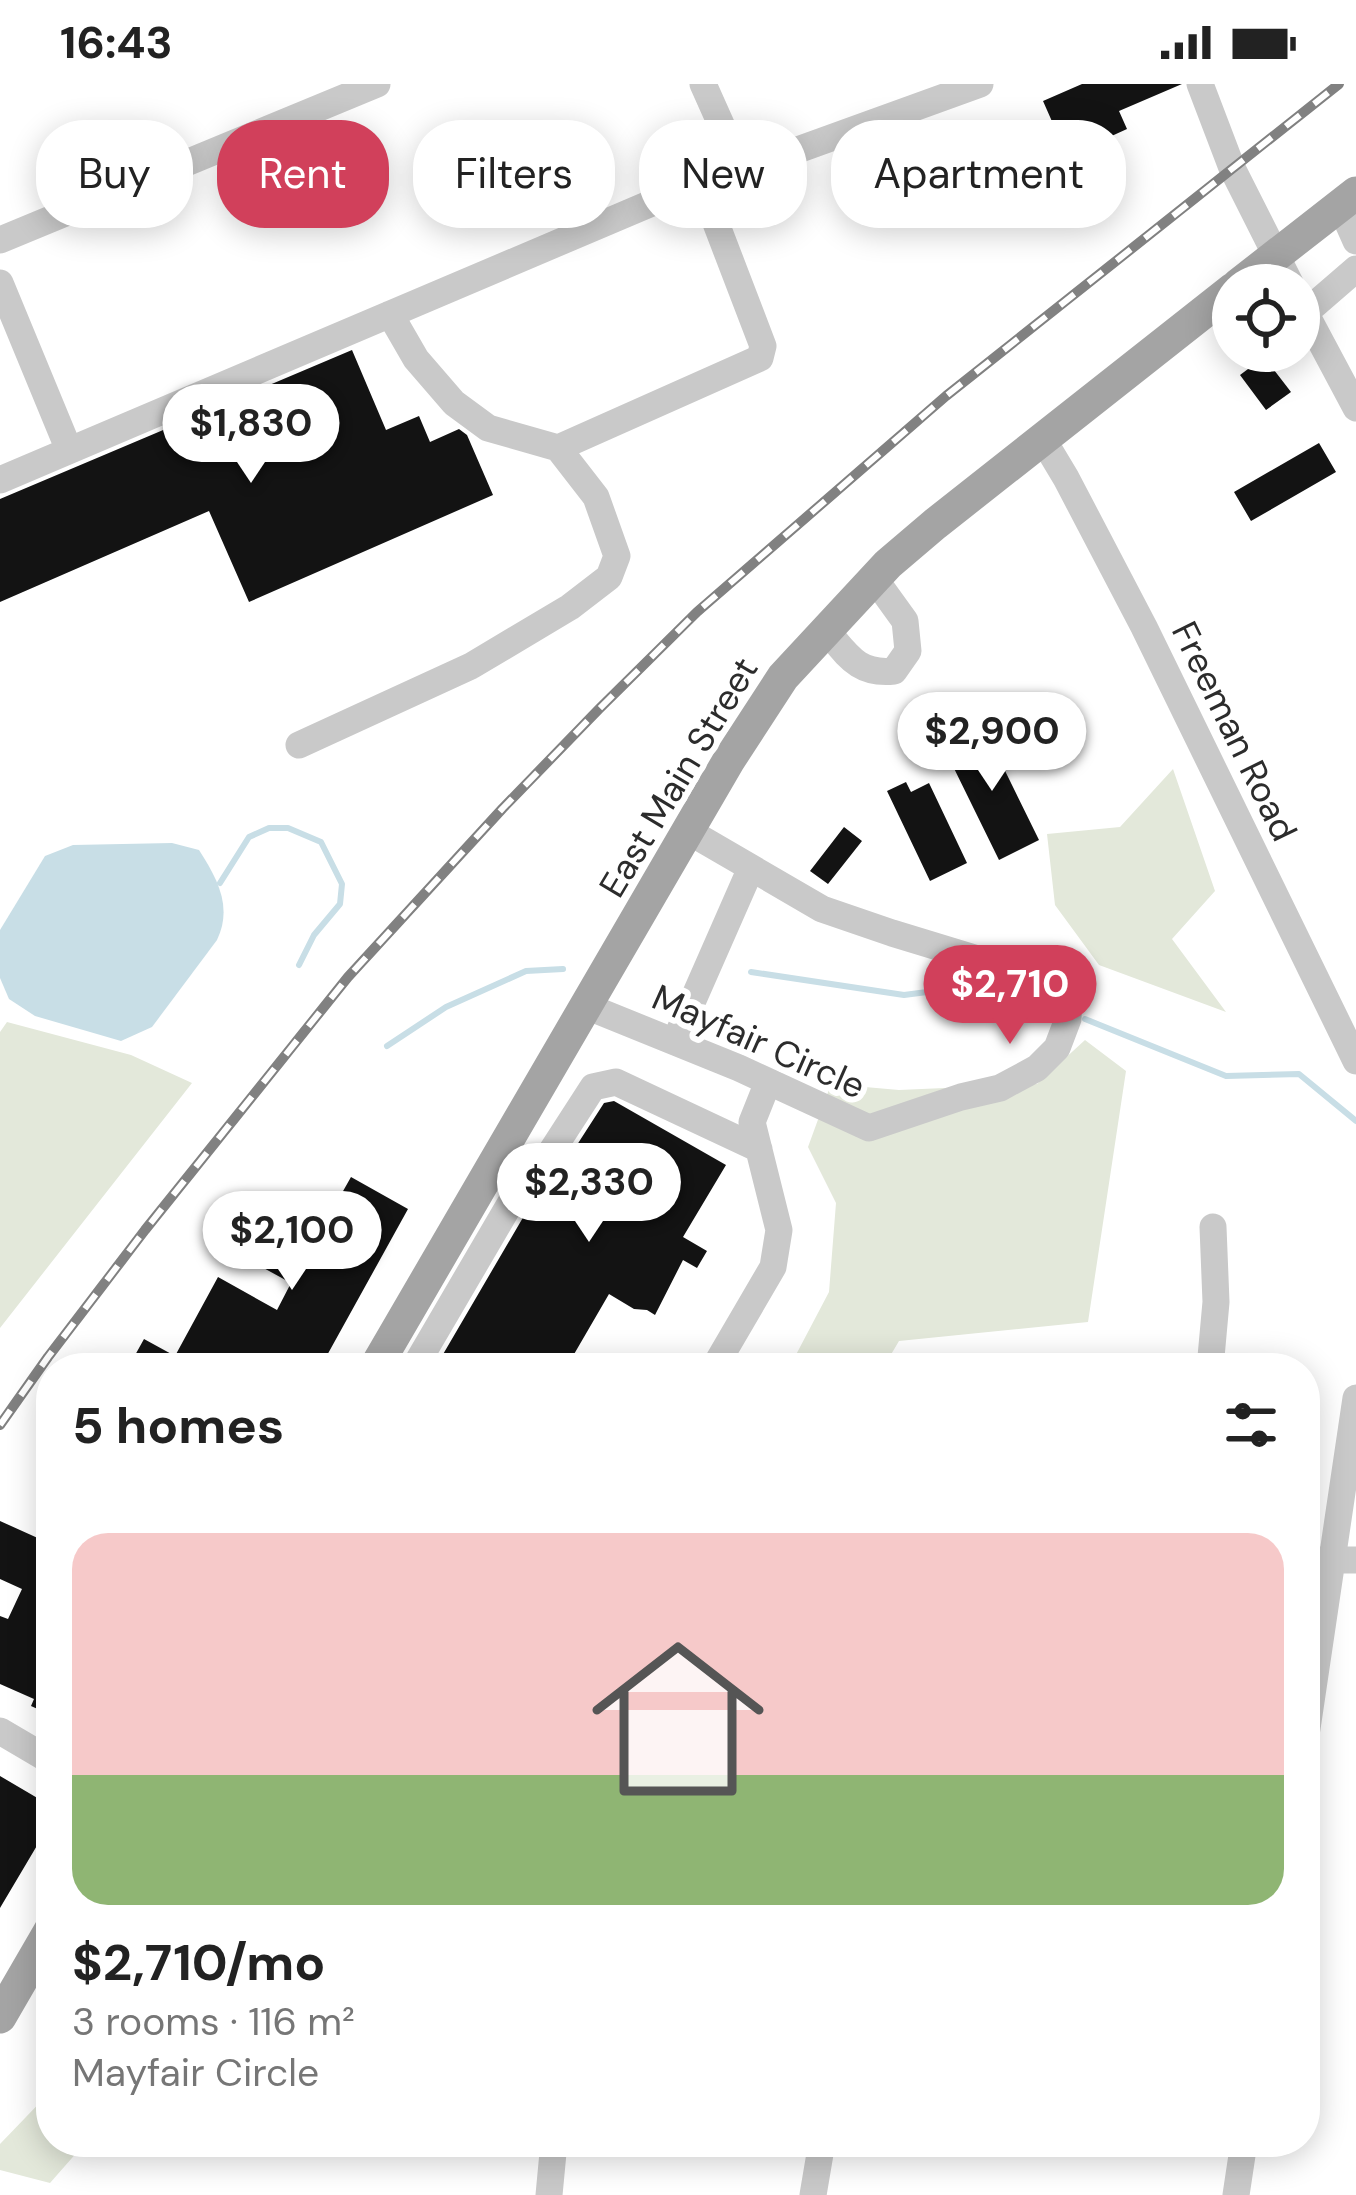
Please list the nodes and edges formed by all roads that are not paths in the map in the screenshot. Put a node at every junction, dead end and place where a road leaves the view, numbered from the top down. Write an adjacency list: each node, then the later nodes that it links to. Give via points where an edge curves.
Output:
1 (376, 84): 10 (street)
2 (703, 84): 5 (street)
3 (1200, 84): 12 (street)
4 (976, 85): 6 (street)
5 (719, 120)
6 (807, 145)
7 (1348, 199): 11 (street); 13 (main road, East Main Street)
8 (639, 208): 18 (street)
9 (718, 228): 22 (street, via 763,346 760,358)
10 (0, 241)
11 (1356, 241)
12 (1281, 264)
13 (1289, 264)
14 (1356, 268): 16 (street)
15 (0, 283): 23 (street)
16 (1320, 294)
17 (1212, 306): 21 (main road, East Main Street)
18 (390, 314): 22 (street, via 454,403 488,428); 23 (street)
19 (1320, 341): 20 (street)
20 (1356, 408)
21 (1042, 438): 25 (main road, East Main Street); 32 (street, Freeman Road)
22 (557, 448): 27 (street, via 596,497 617,556 609,577 471,666)
23 (69, 450): 24 (street)
24 (0, 480)
25 (874, 578): 26 (main road, East Main Street); 26 (street, via 905,621 908,651 894,670 875,673 853,662)
26 (825, 629): 28 (main road, East Main Street, via 762,706)
27 (299, 745)
28 (688, 831): 29 (street, Mayfair Circle); 30 (main road, East Main Street)
29 (751, 868): 31 (street); 33 (street, Mayfair Circle, via 822,909 1069,989 1057,1048 1037,1067 1000,1088 891,1122 868,1128)
30 (586, 1006): 31 (street, Mayfair Circle); 36 (main road, East Main Street)
31 (675, 1041): 33 (street, Mayfair Circle)
32 (1356, 1060)
33 (768, 1082): 34 (street, via 752,1122)
34 (759, 1149): 36 (street, via 616,1082 592,1087 540,1169); 39 (street, via 779,1231 773,1267)
35 (1213, 1228): 40 (street)
36 (438, 1293): 37 (main road, East Main Street); 38 (street)
37 (388, 1353)
38 (419, 1353)
39 (723, 1353)
40 (1211, 1353)
41 (1356, 1398): 42 (street)
42 (1331, 1560): 43 (street)
43 (1320, 1637)
44 (0, 1731): 45 (street)
45 (36, 1752)
46 (36, 1955): 47 (main road)
47 (0, 2017)
48 (553, 2157): 51 (street)
49 (819, 2157): 52 (street)
50 (1242, 2157): 53 (street)
51 (549, 2195)
52 (813, 2195)
53 (1236, 2195)

